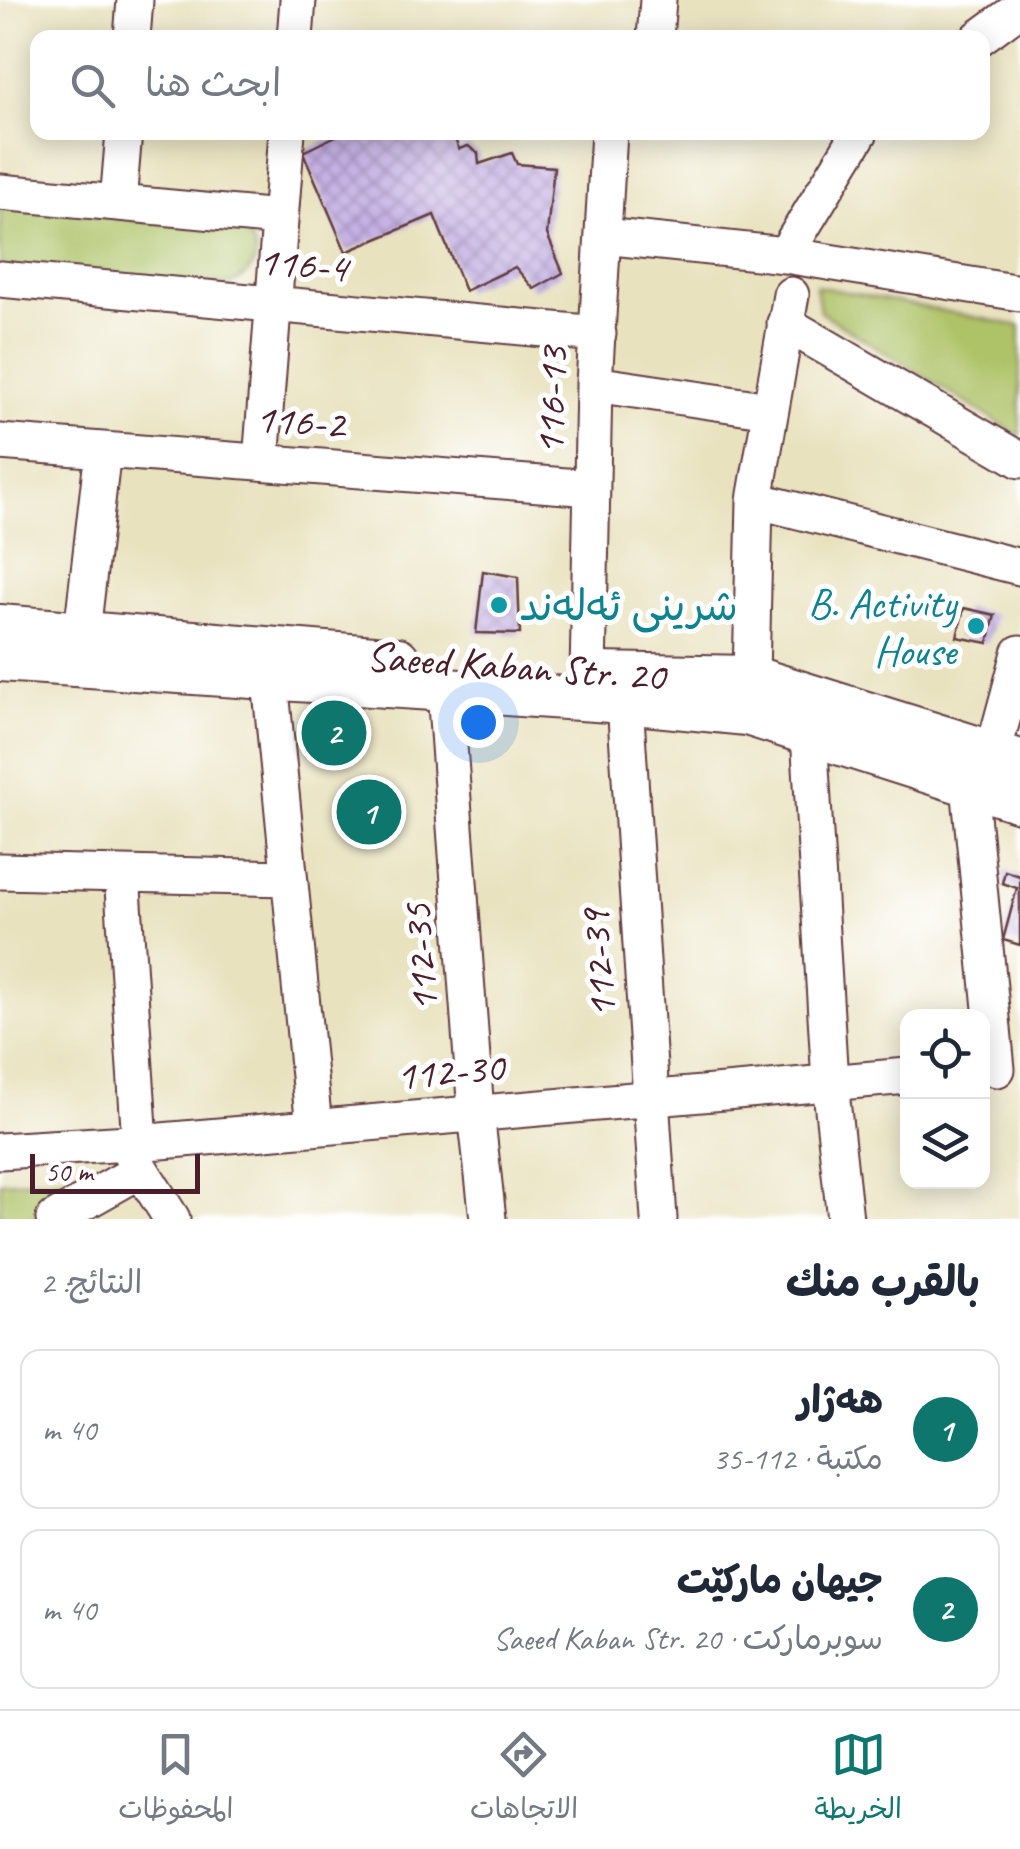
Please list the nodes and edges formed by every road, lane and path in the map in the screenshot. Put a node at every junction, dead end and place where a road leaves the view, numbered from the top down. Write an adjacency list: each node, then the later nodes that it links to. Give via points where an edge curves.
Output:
1 (135, 0): 5 (street)
2 (298, 0): 6 (street)
3 (658, 0): 7 (street)
4 (1020, 8): 8 (street)
5 (133, 30)
6 (296, 30)
7 (656, 30)
8 (990, 30)
9 (123, 140): 14 (street)
10 (285, 140): 15 (street)
11 (608, 140): 16 (street, 116-13)
12 (855, 140): 17 (street)
13 (0, 192): 14 (street)
14 (118, 203): 15 (street)
15 (279, 218): 20 (street)
16 (602, 236): 17 (street); 21 (street, 116-13)
17 (785, 255): 19 (street)
18 (0, 279): 20 (street, 116-4)
19 (1016, 288)
20 (274, 305): 21 (street, 116-4); 27 (street)
21 (598, 334): 22 (street, 116-13)
22 (594, 384): 23 (street); 28 (street, 116-13)
23 (770, 410): 26 (street, via 788,309); 29 (street)
24 (0, 442): 25 (street, 116-2)
25 (102, 450): 27 (street, 116-2); 32 (street)
26 (1020, 460)
27 (261, 462): 28 (street, 116-2)
28 (592, 488): 35 (street, 116-13)
29 (755, 500): 30 (street); 36 (street)
30 (1020, 567)
31 (0, 626): 32 (main road, Saeed Kaban Str. 20)
32 (82, 632): 35 (main road, Saeed Kaban Str. 20)
33 (1020, 653): 41 (street)
34 (0, 660): 37 (main road, Saeed Kaban Str. 20)
35 (588, 674): 36 (main road, Saeed Kaban Str. 20)
36 (751, 677): 41 (main road, Saeed Kaban Str. 20)
37 (270, 680): 38 (main road, Saeed Kaban Str. 20); 45 (street)
38 (445, 691): 39 (main road, Saeed Kaban Str. 20); 50 (street, 112-35)
39 (624, 702): 40 (main road, Saeed Kaban Str. 20, via 747,714); 49 (street, 112-39)
40 (808, 734): 41 (main road, Saeed Kaban Str. 20); 48 (street)
41 (994, 766): 42 (main road, Saeed Kaban Str. 20); 46 (street)
42 (1020, 800)
43 (0, 871): 44 (street)
44 (122, 874): 45 (street); 53 (street)
45 (290, 878): 51 (street)
46 (1000, 1068)
47 (900, 1077): 48 (street, 112-30)
48 (830, 1082): 49 (street, 112-30); 58 (street)
49 (651, 1097): 50 (street, 112-30); 57 (street, 112-39)
50 (476, 1112): 51 (street, 112-30); 56 (street, 112-35)
51 (314, 1127): 53 (street, 112-30)
52 (0, 1151): 53 (street, 112-30)
53 (135, 1152): 54 (street); 55 (street)
54 (54, 1219)
55 (172, 1219)
56 (488, 1219)
57 (659, 1219)
58 (844, 1219)

